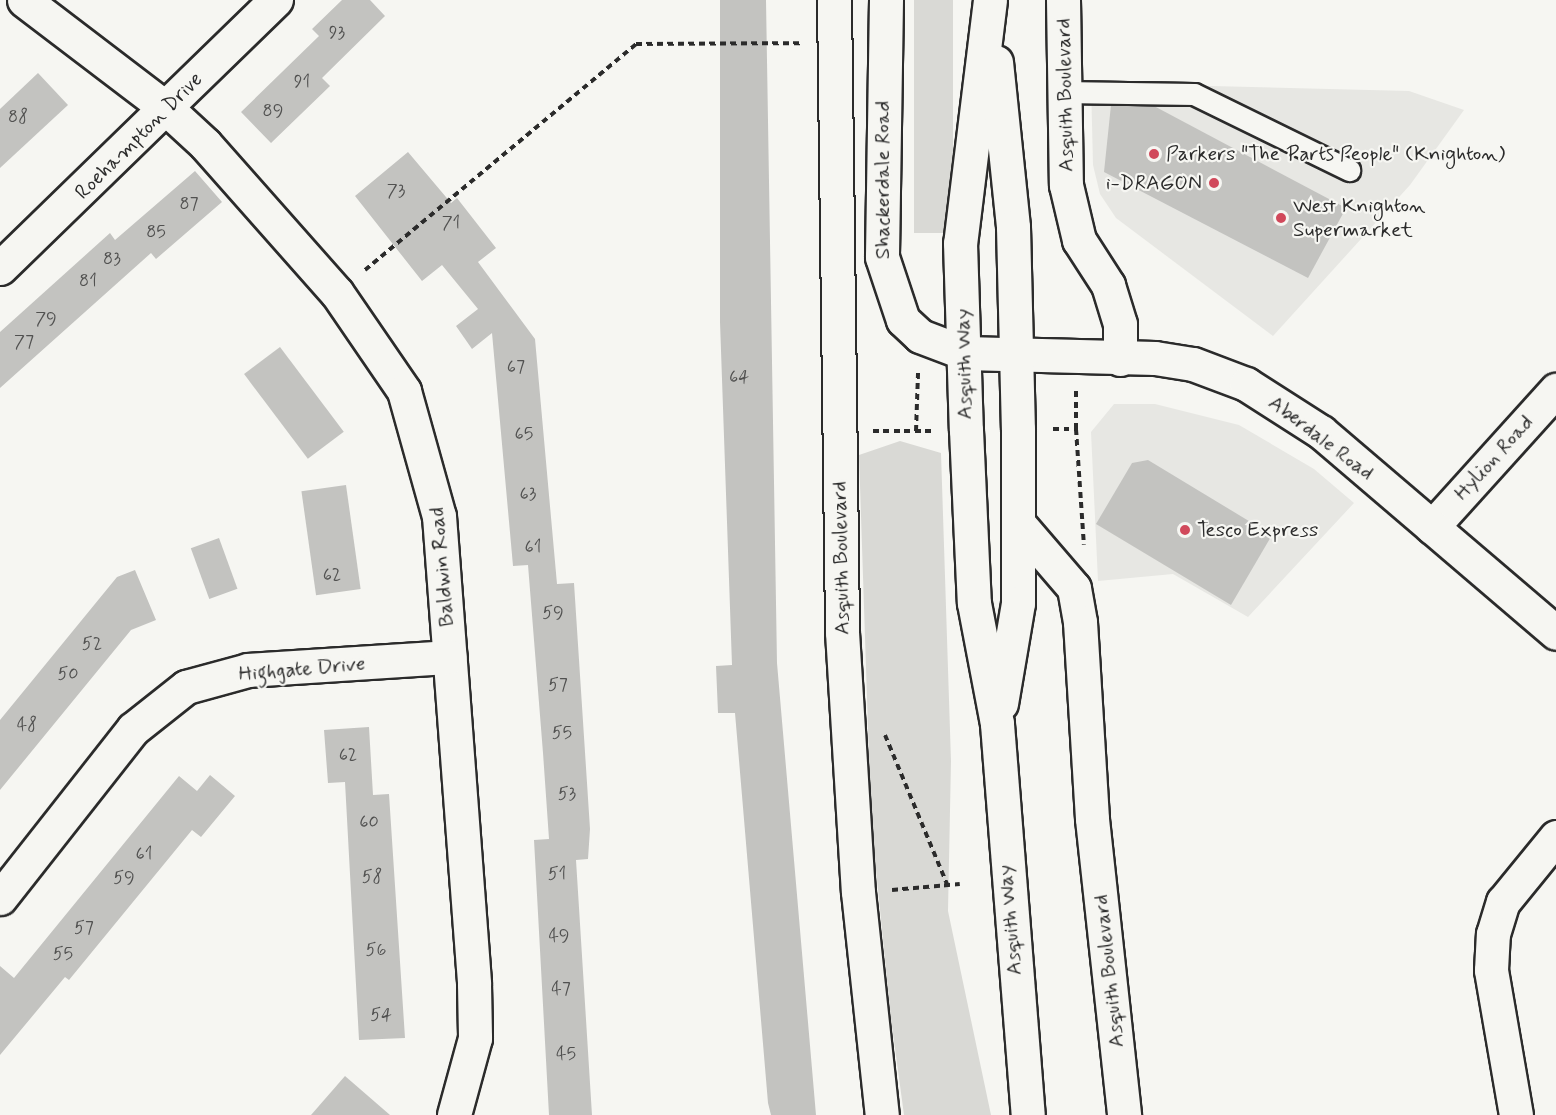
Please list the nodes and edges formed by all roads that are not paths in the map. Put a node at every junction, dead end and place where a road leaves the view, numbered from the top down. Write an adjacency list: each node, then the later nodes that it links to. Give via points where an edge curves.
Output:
1 (24, 0): 8 (main road, Baldwin Road)
2 (276, 0): 8 (main road, Roehampton Drive)
3 (834, 0): 23 (main road, Asquith Boulevard, via 842,632 858,892)
4 (886, 0): 11 (main road, Shackerdale Road, via 883,274 903,320 920,336)
5 (1063, 0): 7 (main road, Asquith Boulevard)
6 (990, 2): 11 (main road, Asquith Way, via 960,243); 12 (main road, Asquith Way, via 1013,227)
7 (1062, 92): 9 (lane, via 1194,94); 13 (main road, Asquith Boulevard, via 1066,185 1079,240 1108,285 1117,314)
8 (166, 108): 10 (main road, Roehampton Drive); 18 (main road, Baldwin Road, via 337,293 398,381 425,452 439,516)
9 (1349, 170)
10 (0, 268)
11 (965, 353): 12 (main road, Aberdale Road); 19 (main road, Asquith Way, via 974,603)
12 (1016, 358): 13 (main road, Aberdale Road); 15 (main road, Asquith Way)
13 (1120, 359): 16 (main road, Aberdale Road, via 1192,364 1246,384 1321,432)
14 (1556, 390): 16 (main road, Hylion Road)
15 (1019, 524): 19 (main road, Asquith Way, via 1018,603); 25 (main road, Asquith Boulevard, via 1074,588)
16 (1432, 527): 17 (main road, Aberdale Road)
17 (1556, 633)
18 (450, 657): 21 (main road, Highgate Drive, via 248,670 186,687 134,729); 22 (main road, Baldwin Road, via 475,1038)
19 (997, 724): 24 (main road, Asquith Way)
20 (1556, 837): 26 (main road, via 1503,902 1493,934 1491,970)
21 (0, 898)
22 (454, 1115)
23 (882, 1115)
24 (1028, 1115)
25 (1124, 1115)
26 (1516, 1115)

